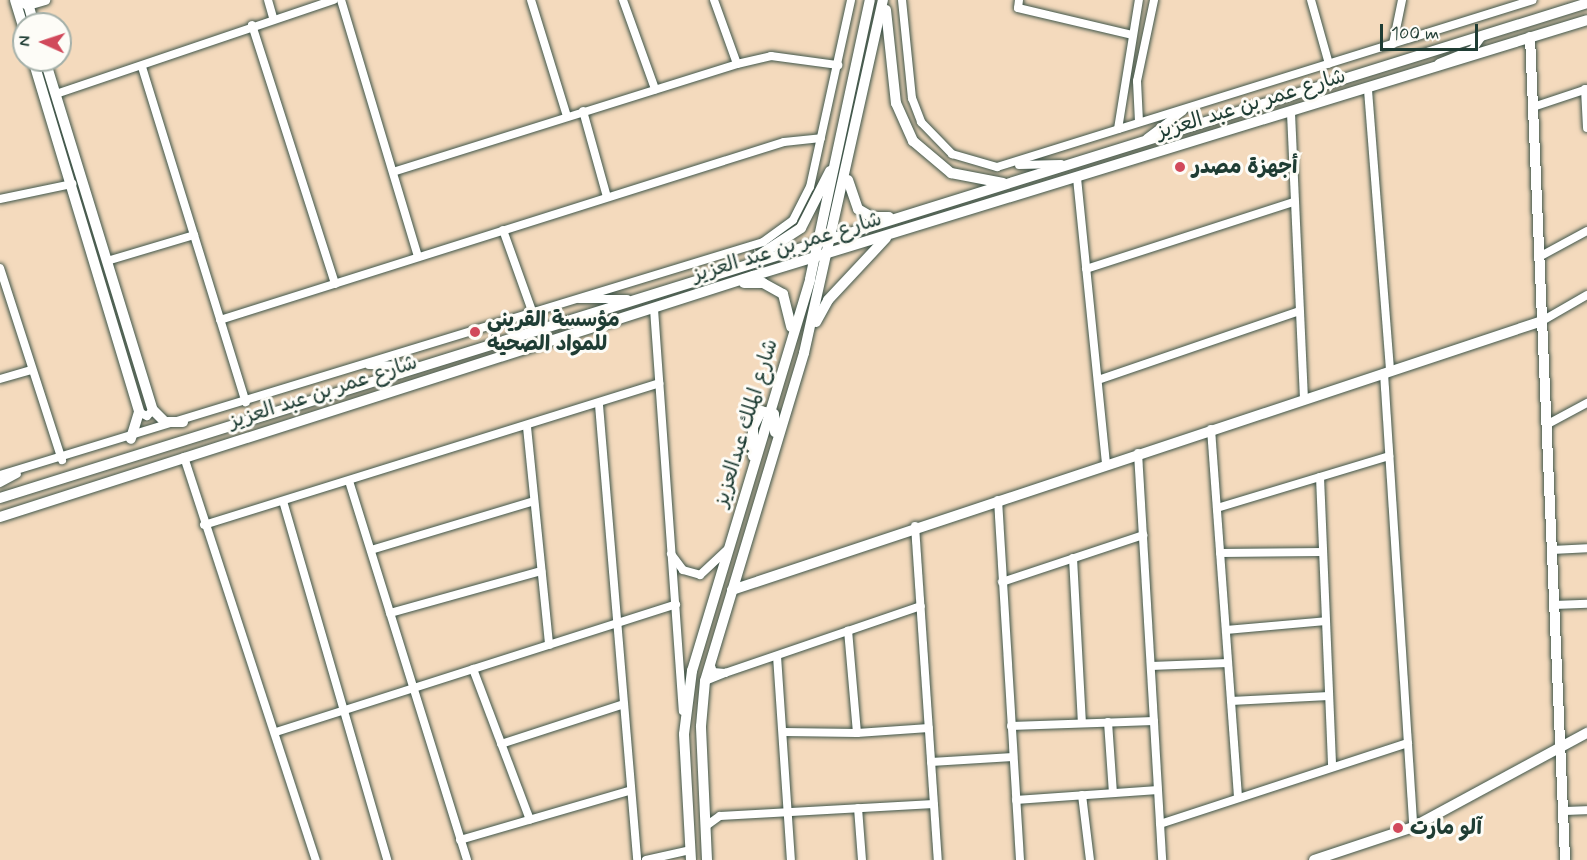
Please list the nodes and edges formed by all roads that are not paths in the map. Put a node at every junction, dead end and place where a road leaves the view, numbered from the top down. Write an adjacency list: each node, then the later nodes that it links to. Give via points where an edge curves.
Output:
1 (45, 0): 19 (street)
2 (268, 0): 21 (street)
3 (334, 0): 21 (street)
4 (342, 0): 55 (street)
5 (531, 0): 44 (street)
6 (623, 0): 36 (street)
7 (714, 0): 29 (street)
8 (851, 0): 31 (street)
9 (864, 0): 23 (street)
10 (870, 0): 23 (street, شارع الملك عبدالعزيز)
11 (885, 0): 53 (street, شارع الملك عبدالعزيز); 57 (street, via 896,103 913,141 962,178)
12 (902, 0): 54 (street, via 912,98 921,122 936,141 963,160)
13 (1139, 0): 25 (street)
14 (1154, 0): 45 (street, via 1137,81)
15 (1311, 0): 30 (street)
16 (1402, 0): 28 (street)
17 (1533, 0): 28 (street)
18 (1019, 1): 25 (street, via 1018,8)
19 (21, 2)
20 (1587, 3): 26 (street, شارع عمر بن عبد العزيز)
21 (273, 18): 24 (street)
22 (1587, 20): 27 (street, شارع عمر بن عبد العزيز)
23 (866, 21): 51 (street, شارع الملك عبدالعزيز)
24 (252, 25): 32 (street); 78 (street)
25 (1132, 34): 47 (street)
26 (1482, 36): 33 (street, via 1473,49); 49 (street, شارع عمر بن عبد العزيز)
27 (1530, 37): 33 (street, شارع عمر بن عبد العزيز); 40 (street)
28 (1393, 44): 30 (street)
29 (737, 64): 31 (street, via 771,56); 36 (street)
30 (1329, 64): 41 (street)
31 (838, 65): 48 (street)
32 (142, 67): 39 (street); 66 (street)
33 (1433, 67): 38 (street, شارع عمر بن عبد العزيز)
34 (37, 72): 58 (street)
35 (49, 72): 39 (street)
36 (655, 89): 42 (street)
37 (1586, 89): 40 (street); 46 (street)
38 (1368, 90): 43 (street, شارع عمر بن عبد العزيز); 92 (street)
39 (56, 94): 73 (street)
40 (1533, 107): 71 (street)
41 (1186, 109): 45 (street); 49 (street)
42 (583, 111): 44 (street); 59 (street)
43 (1291, 113): 56 (street, شارع عمر بن عبد العزيز); 61 (street)
44 (567, 116): 55 (street)
45 (1139, 122): 47 (street)
46 (1587, 128)
47 (1118, 129): 54 (street)
48 (820, 138): 59 (street, via 783,142); 80 (street, via 810,187 793,220 763,242)
49 (1140, 143): 50 (street, شارع عمر بن عبد العزيز)
50 (1121, 149): 52 (street, شارع عمر بن عبد العزيز); 56 (street, via 1079,168)
51 (837, 157): 68 (street, شارع الملك عبدالعزيز); 76 (street, via 801,228)
52 (1078, 163): 54 (street); 57 (street, شارع عمر بن عبد العزيز)
53 (847, 166): 62 (street, via 849,192 858,209 878,218); 67 (street, شارع الملك عبدالعزيز)
54 (1010, 166)
55 (396, 171): 70 (street)
56 (1077, 178): 65 (street, شارع عمر بن عبد العزيز); 75 (street)
57 (1015, 183): 62 (street, شارع عمر بن عبد العزيز)
58 (72, 184): 60 (street); 102 (street)
59 (607, 198): 63 (street)
60 (0, 199)
61 (1293, 202): 75 (street); 84 (street)
62 (904, 216): 67 (street, شارع عمر بن عبد العزيز)
63 (503, 230): 70 (street); 83 (street)
64 (1587, 231): 71 (street)
65 (895, 234): 69 (street, شارع عمر بن عبد العزيز); 88 (street, via 828,300)
66 (194, 235): 73 (street); 85 (street)
67 (831, 239): 68 (street, شارع عمر بن عبد العزيز); 69 (street, شارع الملك عبدالعزيز)
68 (819, 243): 72 (street, شارع الملك عبدالعزيز); 76 (street, شارع عمر بن عبد العزيز)
69 (828, 254): 72 (street, شارع عمر بن عبد العزيز); 88 (street, شارع الملك عبدالعزيز)
70 (418, 257): 78 (street)
71 (1539, 257): 86 (street)
72 (815, 258): 77 (street, شارع عمر بن عبد العزيز); 87 (street, شارع الملك عبدالعزيز)
73 (107, 261): 100 (street)
74 (0, 268): 91 (street)
75 (1086, 269): 94 (street)
76 (729, 271): 81 (street, شارع عمر بن عبد العزيز)
77 (735, 283): 82 (street, شارع عمر بن عبد العزيز); 87 (street, via 763,283 783,294 792,314)
78 (335, 284): 85 (street)
79 (1587, 295): 86 (street)
80 (573, 298): 81 (street); 83 (street)
81 (640, 298): 90 (street, شارع عمر بن عبد العزيز)
82 (654, 309): 95 (street); 110 (street, شارع عمر بن عبد العزيز)
83 (532, 311): 89 (street)
84 (1300, 311): 94 (street); 96 (street)
85 (220, 320): 97 (street)
86 (1542, 321): 92 (street); 104 (street)
87 (790, 344): 101 (street, شارع الملك عبدالعزيز)
88 (804, 353): 123 (street, شارع الملك عبدالعزيز)
89 (365, 364): 90 (street); 97 (street)
90 (421, 366): 118 (street, شارع عمر بن عبد العزيز)
91 (31, 370): 93 (street); 111 (street)
92 (1387, 372): 96 (street); 109 (street)
93 (0, 379)
94 (1098, 380): 112 (street)
95 (659, 383): 99 (street); 133 (street)
96 (1304, 399): 106 (street)
97 (246, 402): 103 (street)
98 (1587, 403): 104 (street)
99 (599, 405): 105 (street); 147 (street)
100 (153, 410): 102 (street, via 147,416); 103 (street, via 165,422)
101 (770, 411): 123 (street, via 777,424); 128 (street, شارع الملك عبدالعزيز)
102 (139, 412): 107 (street)
103 (183, 422): 107 (street)
104 (1546, 425): 131 (street)
105 (526, 427): 116 (street); 121 (street)
106 (1211, 429): 108 (street); 122 (street)
107 (130, 439): 111 (street)
108 (1138, 453): 112 (street); 127 (street)
109 (1389, 456): 115 (street); 173 (street)
110 (184, 457): 124 (street, شارع عمر بن عبد العزيز); 125 (street)
111 (62, 460): 113 (street)
112 (1106, 464): 119 (street)
113 (29, 467): 114 (street); 117 (street)
114 (0, 475)
115 (1320, 477): 122 (street); 132 (street)
116 (350, 481): 120 (street); 130 (street)
117 (0, 483)
118 (0, 498)
119 (998, 500): 126 (street); 139 (street)
120 (283, 501): 125 (street); 162 (street)
121 (534, 501): 130 (street); 137 (street)
122 (1217, 508): 134 (street)
123 (754, 516): 136 (street, شارع الملك عبدالعزيز)
124 (0, 518)
125 (204, 525): 168 (street)
126 (915, 526): 138 (street); 144 (street)
127 (1143, 535): 135 (street); 154 (street)
128 (729, 547): 133 (street, via 700,575 683,570); 172 (street, شارع الملك عبدالعزيز, via 692,671)
129 (1587, 548): 131 (street)
130 (371, 550): 145 (street)
131 (1552, 550): 143 (street)
132 (1323, 552): 134 (street); 146 (street)
133 (671, 553): 141 (street)
134 (1220, 553): 149 (street)
135 (1073, 558): 139 (street); 165 (street)
136 (741, 559): 138 (street, via 743,575); 140 (street, شارع الملك عبدالعزيز)
137 (541, 571): 145 (street); 150 (street)
138 (756, 578): 140 (street)
139 (1002, 582): 166 (street)
140 (732, 590): 152 (street, شارع الملك عبدالعزيز)
141 (676, 604): 147 (street); 172 (street)
142 (1587, 604): 143 (street)
143 (1554, 605): 175 (street)
144 (921, 606): 148 (street); 167 (street)
145 (390, 613): 158 (street)
146 (1326, 621): 149 (street); 159 (street)
147 (618, 622): 150 (street); 161 (street)
148 (848, 630): 151 (street); 170 (street)
149 (1226, 630): 153 (street)
150 (549, 645): 155 (street)
151 (777, 656): 156 (street); 169 (street)
152 (710, 661): 156 (street, via 713,672); 157 (street, شارع الملك عبدالعزيز)
153 (1228, 663): 154 (street); 160 (street)
154 (1151, 666): 163 (street)
155 (473, 669): 158 (street); 174 (street)
156 (725, 673): 157 (street)
157 (705, 681): 194 (street, شارع الملك عبدالعزيز, via 701,726)
158 (412, 688): 162 (street); 195 (street)
159 (1329, 696): 160 (street); 178 (street)
160 (1231, 701): 184 (street)
161 (624, 704): 174 (street); 181 (street)
162 (343, 711): 168 (street); 198 (street)
163 (1154, 720): 164 (street); 180 (street)
164 (1108, 722): 165 (street); 182 (street)
165 (1082, 723): 166 (street)
166 (1011, 726): 176 (street)
167 (929, 728): 170 (street); 177 (street)
168 (276, 732): 197 (street)
169 (784, 732): 170 (street); 189 (street)
170 (857, 733)
171 (1587, 733): 175 (street)
172 (684, 734): 179 (street, شارع الملك عبدالعزيز)
173 (1408, 743): 178 (street); 193 (street)
174 (501, 744): 191 (street)
175 (1560, 750): 190 (street); 193 (street)
176 (1013, 757): 177 (street); 185 (street)
177 (931, 762): 186 (street)
178 (1332, 766): 184 (street)
179 (687, 789): 196 (street, شارع الملك عبدالعزيز); 202 (street, via 692,784 698,789)
180 (1158, 790): 182 (street); 192 (street)
181 (629, 791): 191 (street); 200 (street)
182 (1113, 793): 183 (street)
183 (1082, 795): 185 (street); 207 (street)
184 (1238, 795): 192 (street)
185 (1016, 800): 206 (street)
186 (934, 804): 187 (street); 205 (street)
187 (858, 808): 189 (street); 204 (street)
188 (1587, 810): 190 (street)
189 (788, 811): 194 (street, via 716,817); 203 (street)
190 (1563, 811): 210 (street)
191 (530, 820): 195 (street)
192 (1160, 824): 208 (street)
193 (1413, 827): 209 (street)
194 (705, 829): 202 (street, شارع الملك عبدالعزيز)
195 (460, 840): 199 (street)
196 (691, 855): 201 (street)
197 (316, 860)
198 (387, 860)
199 (467, 860)
200 (637, 860)
201 (646, 860)
202 (706, 860)
203 (790, 860)
204 (862, 860)
205 (938, 860)
206 (1020, 860)
207 (1090, 860)
208 (1162, 860)
209 (1314, 860)
210 (1565, 860)

